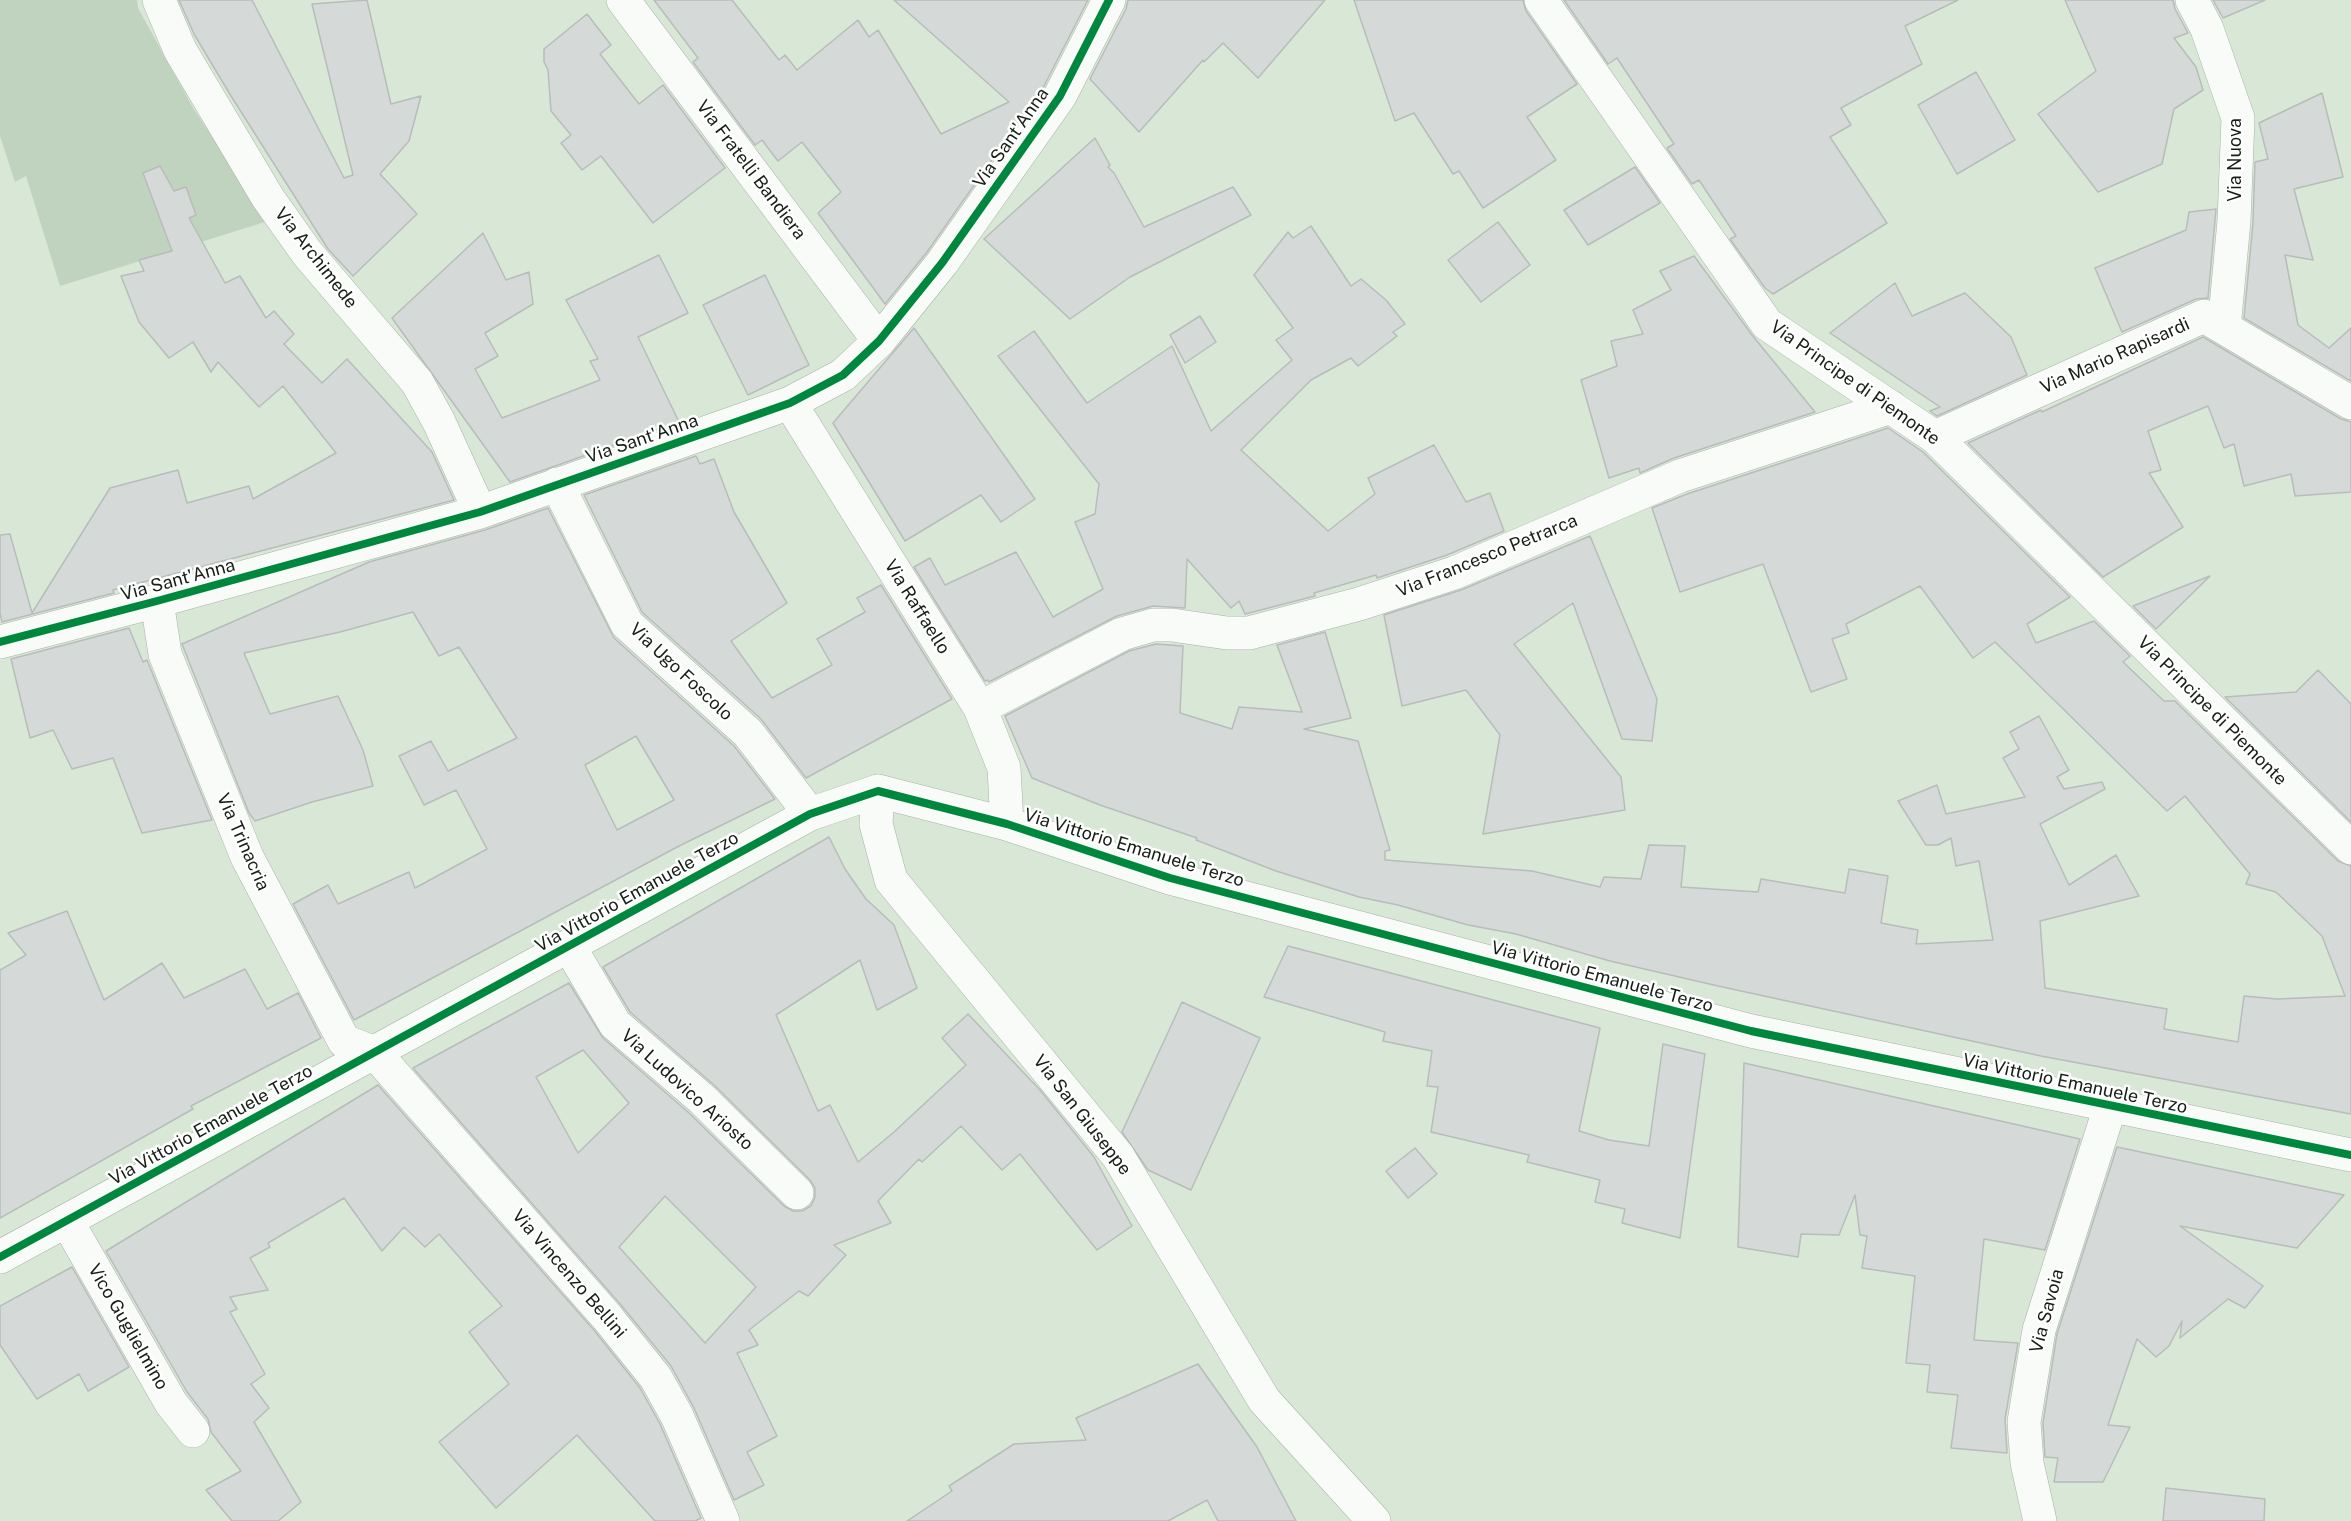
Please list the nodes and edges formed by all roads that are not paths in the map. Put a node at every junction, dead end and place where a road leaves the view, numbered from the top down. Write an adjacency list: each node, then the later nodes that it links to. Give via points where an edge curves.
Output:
1 (159, 0): 13 (street, Via Archimede, via 180,50 268,198 307,253 417,382)
2 (623, 0): 7 (street, Via Fratelli Bandiera)
3 (1109, 0): 7 (street, Via Sant'Anna, via 1060,96 942,262)
4 (1541, 0): 10 (street, Via Principe di Piemonte, via 1767,324)
5 (2192, 0): 6 (street, Via Nuova, via 2207,29 2238,117)
6 (2224, 328): 9 (street, Via Mario Rapisardi); 11 (street, Via Mario Rapisardi, via 2204,316)
7 (879, 341): 8 (street, Via Sant'Anna, via 843,375)
8 (790, 403): 12 (street, Via Sant'Anna); 16 (street, Via Raffaello)
9 (2351, 403)
10 (1891, 407): 11 (street, Via Principe di Piemonte); 16 (street, Via Francesco Petrarca, via 1680,476 1454,573 1359,604 1249,633 1153,625 1122,634)
11 (1935, 437): 20 (street, Via Principe di Piemonte)
12 (557, 484): 13 (street, Via Sant'Anna); 18 (street, Via Ugo Foscolo, via 627,624 747,733)
13 (480, 512): 14 (street, Via Sant'Anna)
14 (157, 602): 15 (street, Via Sant'Anna); 22 (street, Via Trinacria, via 165,654 247,857 344,1041)
15 (0, 642)
16 (980, 708): 19 (street, Via Raffaello, via 1004,768)
17 (878, 791): 18 (street, Via Vittorio Emanuele Terzo); 19 (street, Via Vittorio Emanuele Terzo); 30 (street, Via San Giuseppe, via 876,824 891,880 1119,1156 1264,1400)
18 (810, 814): 21 (street, Via Vittorio Emanuele Terzo)
19 (1007, 824): 23 (street, Via Vittorio Emanuele Terzo, via 1170,879 1751,1031)
20 (2351, 848)
21 (569, 946): 22 (street, Via Vittorio Emanuele Terzo); 25 (street, Via Ludovico Ariosto, via 615,1024 702,1099)
22 (375, 1053): 26 (street, Via Vittorio Emanuele Terzo); 29 (street, Via Vincenzo Bellini, via 656,1378)
23 (2110, 1107): 24 (street, Via Vittorio Emanuele Terzo); 31 (street, Via Savoia, via 2039,1330 2024,1422 2027,1463)
24 (2351, 1155)
25 (797, 1193)
26 (67, 1221): 27 (street, Via Vittorio Emanuele Terzo); 28 (street, Vico Guglielmino, via 171,1403)
27 (0, 1257)
28 (193, 1431)
29 (723, 1521)
30 (1374, 1521)
31 (2040, 1521)

